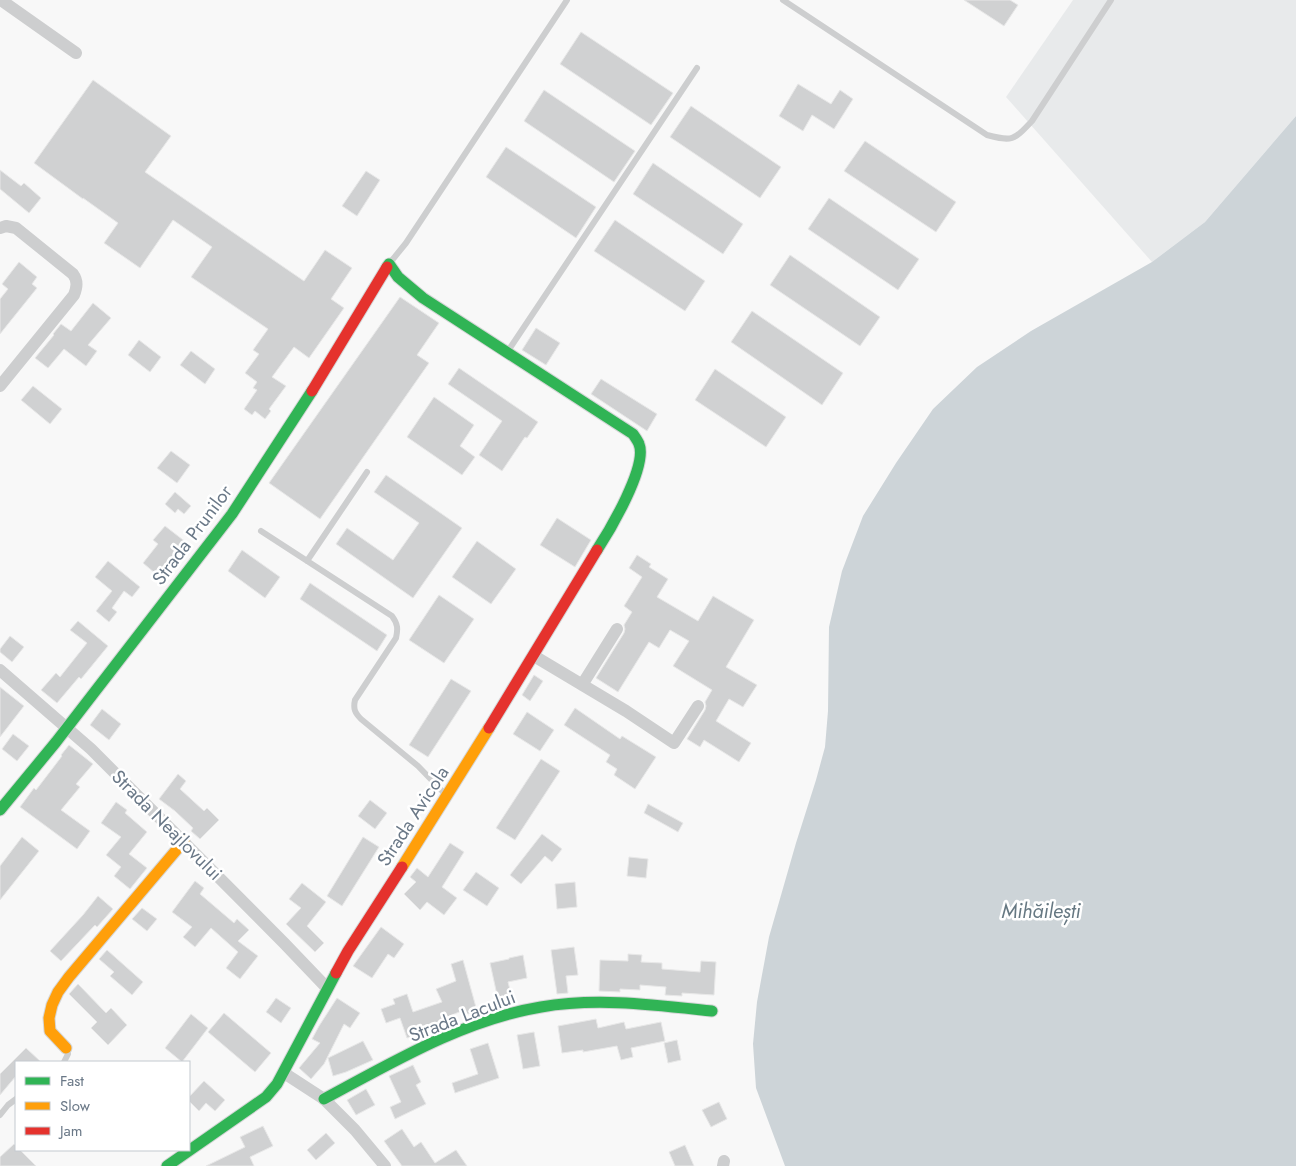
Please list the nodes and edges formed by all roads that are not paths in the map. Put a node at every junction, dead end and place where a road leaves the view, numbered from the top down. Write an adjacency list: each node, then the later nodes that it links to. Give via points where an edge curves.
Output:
1 (0, 0): 5 (street)
2 (567, 0): 8 (lane)
3 (782, 0): 4 (lane, via 987,134 1004,139 1017,136 1032,121)
4 (1111, 0)
5 (76, 53)
6 (697, 68): 9 (lane)
7 (0, 228): 10 (street, via 16,228 73,274 77,287 74,295)
8 (389, 264): 9 (street, via 398,277 423,298); 19 (street, Strada Prunilor, via 232,514)
9 (507, 352): 15 (street, Strada Avicola, via 633,434 640,446 639,467 610,531)
10 (0, 386)
11 (367, 472): 13 (lane)
12 (261, 530): 13 (lane)
13 (307, 561): 20 (lane, via 397,622 396,638 353,707 361,719 418,766)
14 (617, 629): 17 (street)
15 (534, 656): 17 (street); 20 (street, Strada Avicola)
16 (0, 670): 19 (street, Strada Neajlovului)
17 (582, 684): 18 (street, via 674,744)
18 (698, 706)
19 (68, 728): 21 (street, Strada Prunilor); 22 (street, Strada Neajlovului)
20 (447, 796): 23 (street, Strada Avicola)
21 (0, 810)
22 (184, 841): 23 (street, Strada Neajlovului); 25 (street, via 58,992 49,1018 50,1031)
23 (326, 988): 27 (street, Strada Avicola)
24 (712, 1011): 28 (street, Strada Lacului, via 638,1004 579,1003 514,1012 423,1048)
25 (66, 1048): 26 (lane, via 68,1054)
26 (64, 1061)
27 (284, 1073): 28 (street); 31 (street, Strada Avicola, via 266,1097)
28 (324, 1099): 34 (street)
29 (15, 1100): 30 (lane)
30 (0, 1115)
31 (190, 1150)
32 (189, 1151): 33 (street, Strada Avicola)
33 (167, 1166)
34 (386, 1166)

